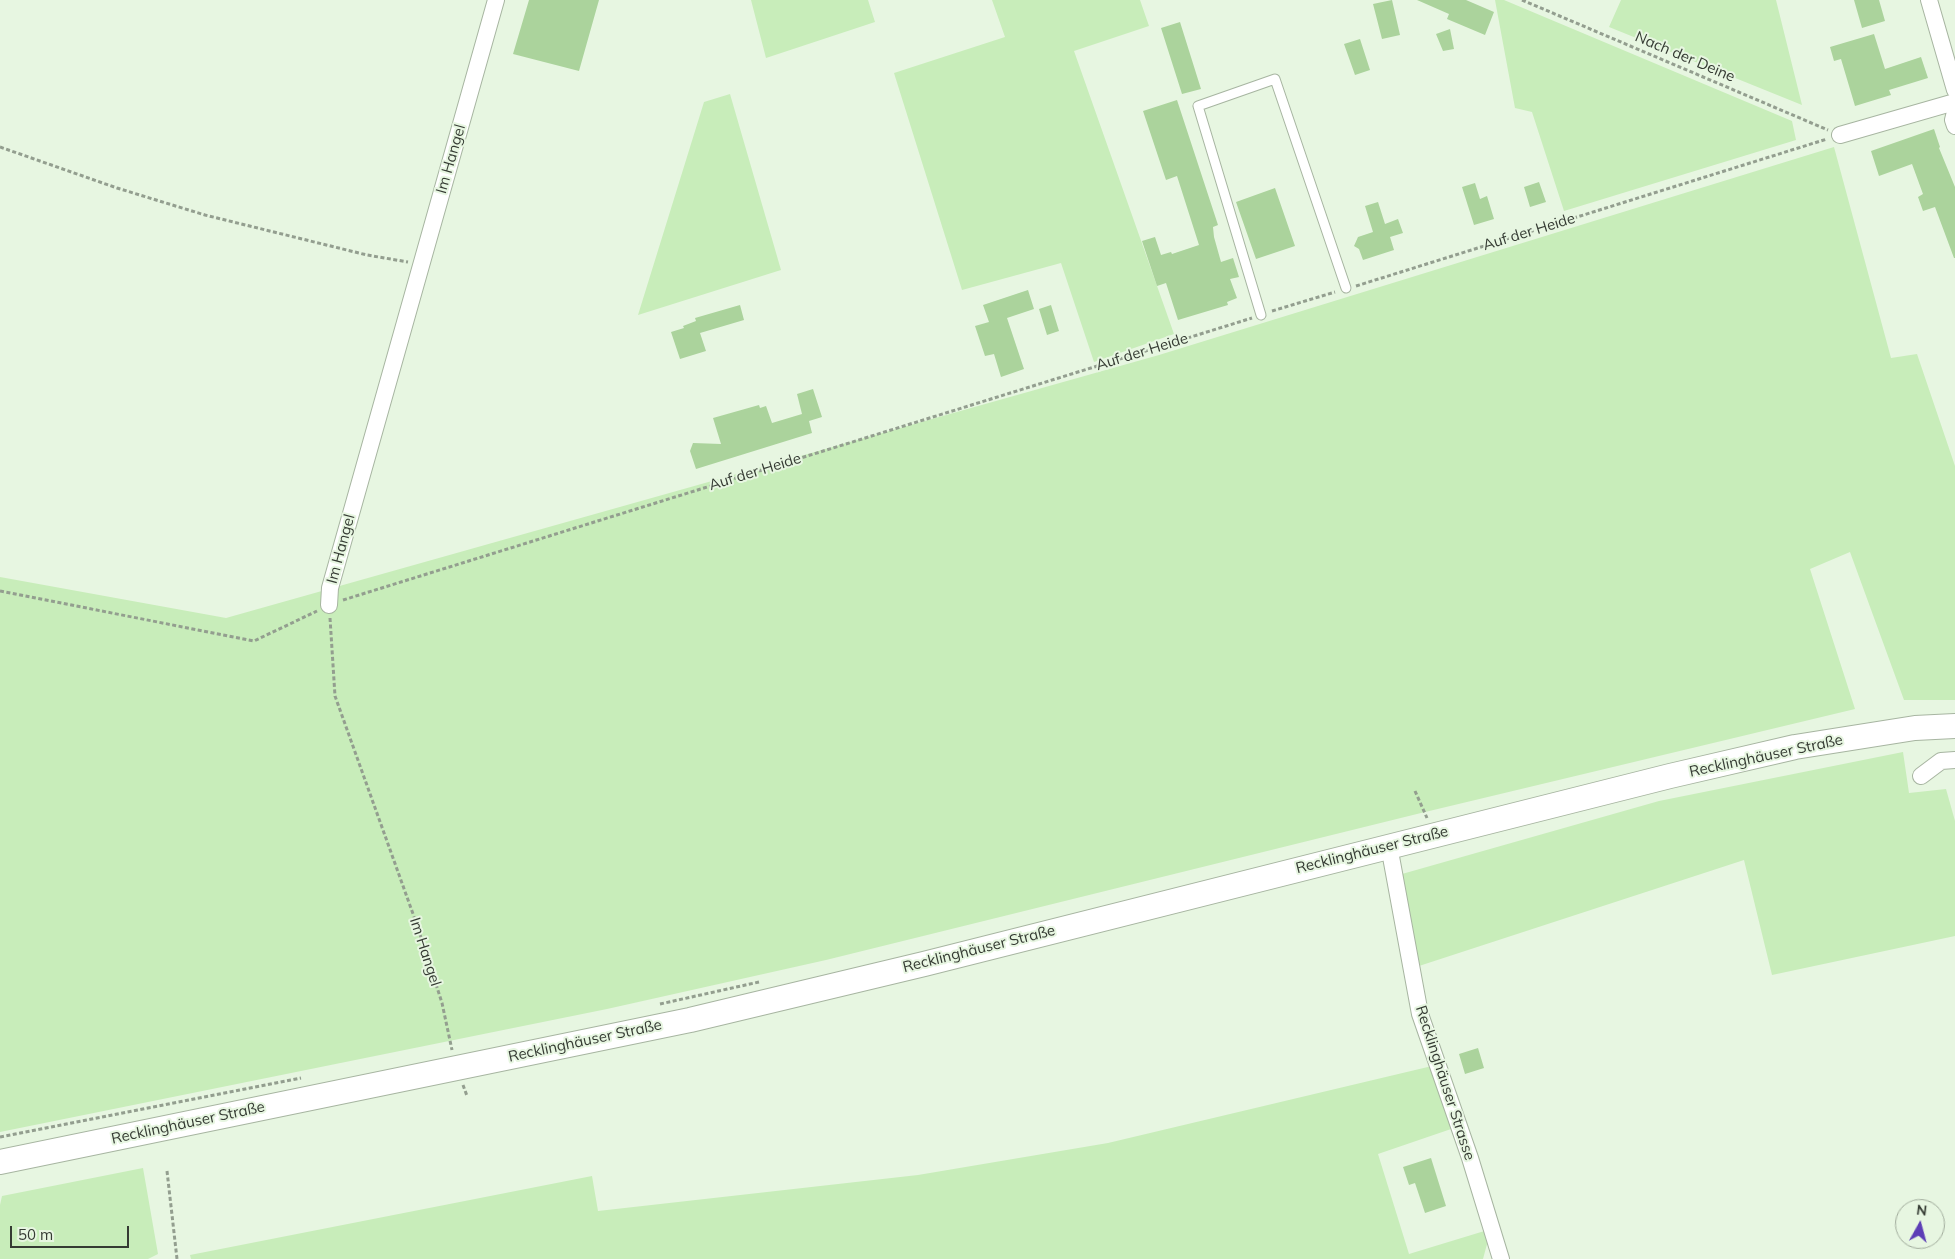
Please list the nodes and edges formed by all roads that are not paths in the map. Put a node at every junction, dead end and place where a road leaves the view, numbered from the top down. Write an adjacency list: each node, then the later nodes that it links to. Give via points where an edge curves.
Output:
1 (496, 0): 10 (street, Im Hangel, via 330,588)
2 (1928, 0): 3 (street)
3 (1955, 90)
4 (1955, 102): 7 (street)
5 (1955, 112): 6 (street)
6 (1955, 126)
7 (1840, 135)
8 (1346, 288): 9 (lane, via 1275,79 1198,106)
9 (1261, 315)
10 (329, 605)
11 (1955, 726): 14 (main road, Recklinghäuser Straße, via 1915,728 1795,747 1428,821)
12 (1955, 760): 13 (street, via 1941,761)
13 (1921, 776)
14 (1389, 846): 15 (main road, Recklinghäuser Straße, via 690,1020 453,1053); 16 (street, Recklinghäuser Strasse, via 1420,1014)
15 (0, 1162)
16 (1502, 1259)

